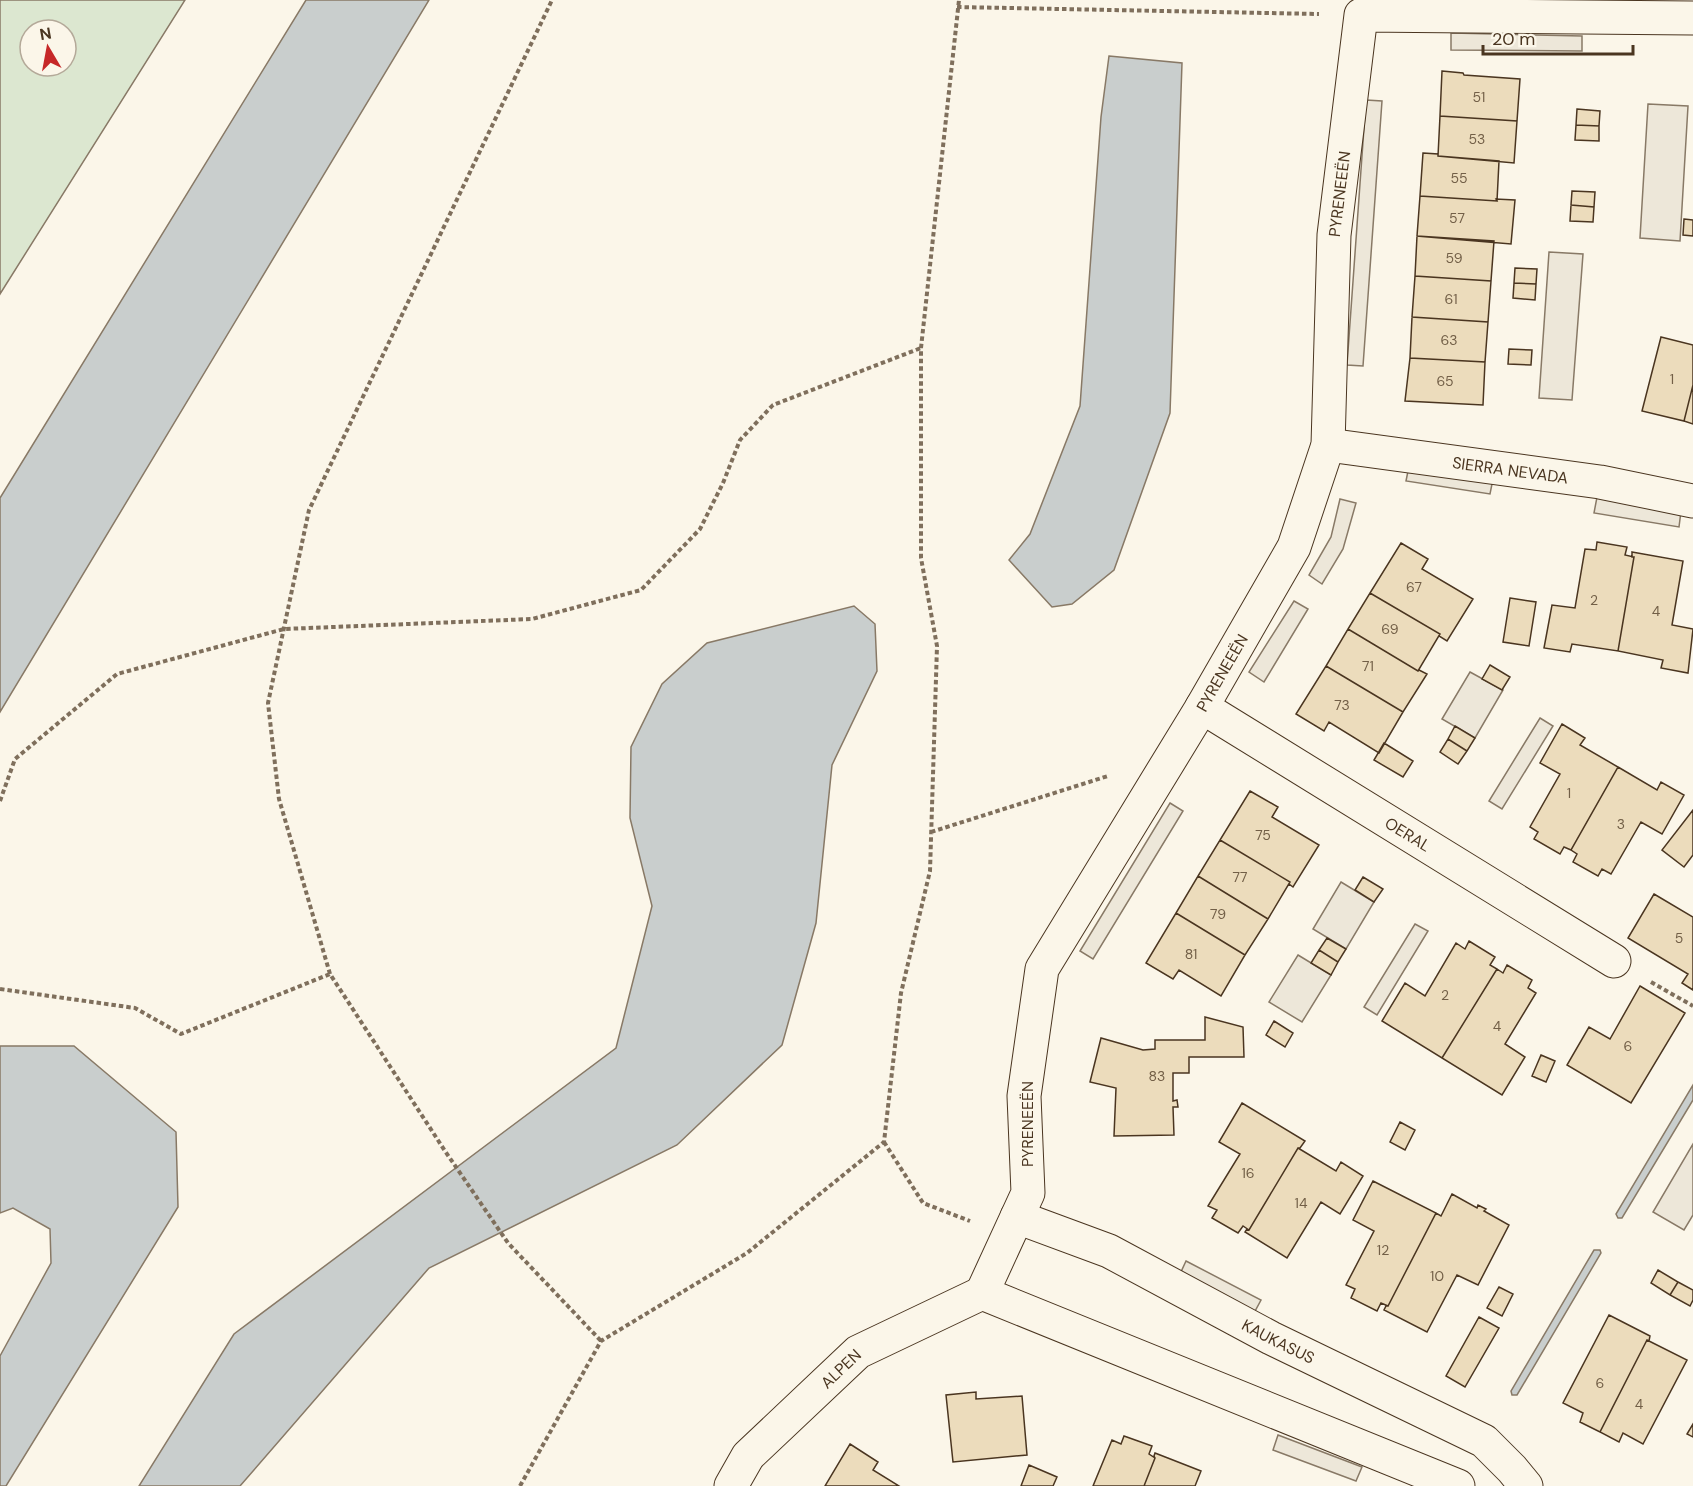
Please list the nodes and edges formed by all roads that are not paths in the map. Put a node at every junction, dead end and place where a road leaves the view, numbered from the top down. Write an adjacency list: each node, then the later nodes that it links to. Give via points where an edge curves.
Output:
1 (1693, 18): 2 (street, PYRENEEËN, via 1361,15 1334,234)
2 (1328, 445): 3 (street, SIERRA NEVADA, via 1600,483); 4 (street, PYRENEEËN, via 1294,547)
3 (1693, 501)
4 (1202, 707): 5 (street, OERAL); 6 (street, PYRENEEËN, via 1042,969 1024,1096 1028,1193)
5 (1614, 961)
6 (1012, 1226): 7 (street, PYRENEEËN); 10 (street, KAUKASUS, via 1109,1251 1271,1338 1484,1441)
7 (982, 1293): 8 (street, ALPEN, via 858,1352 748,1456); 9 (street)
8 (731, 1486)
9 (1458, 1486)
10 (1526, 1486)

